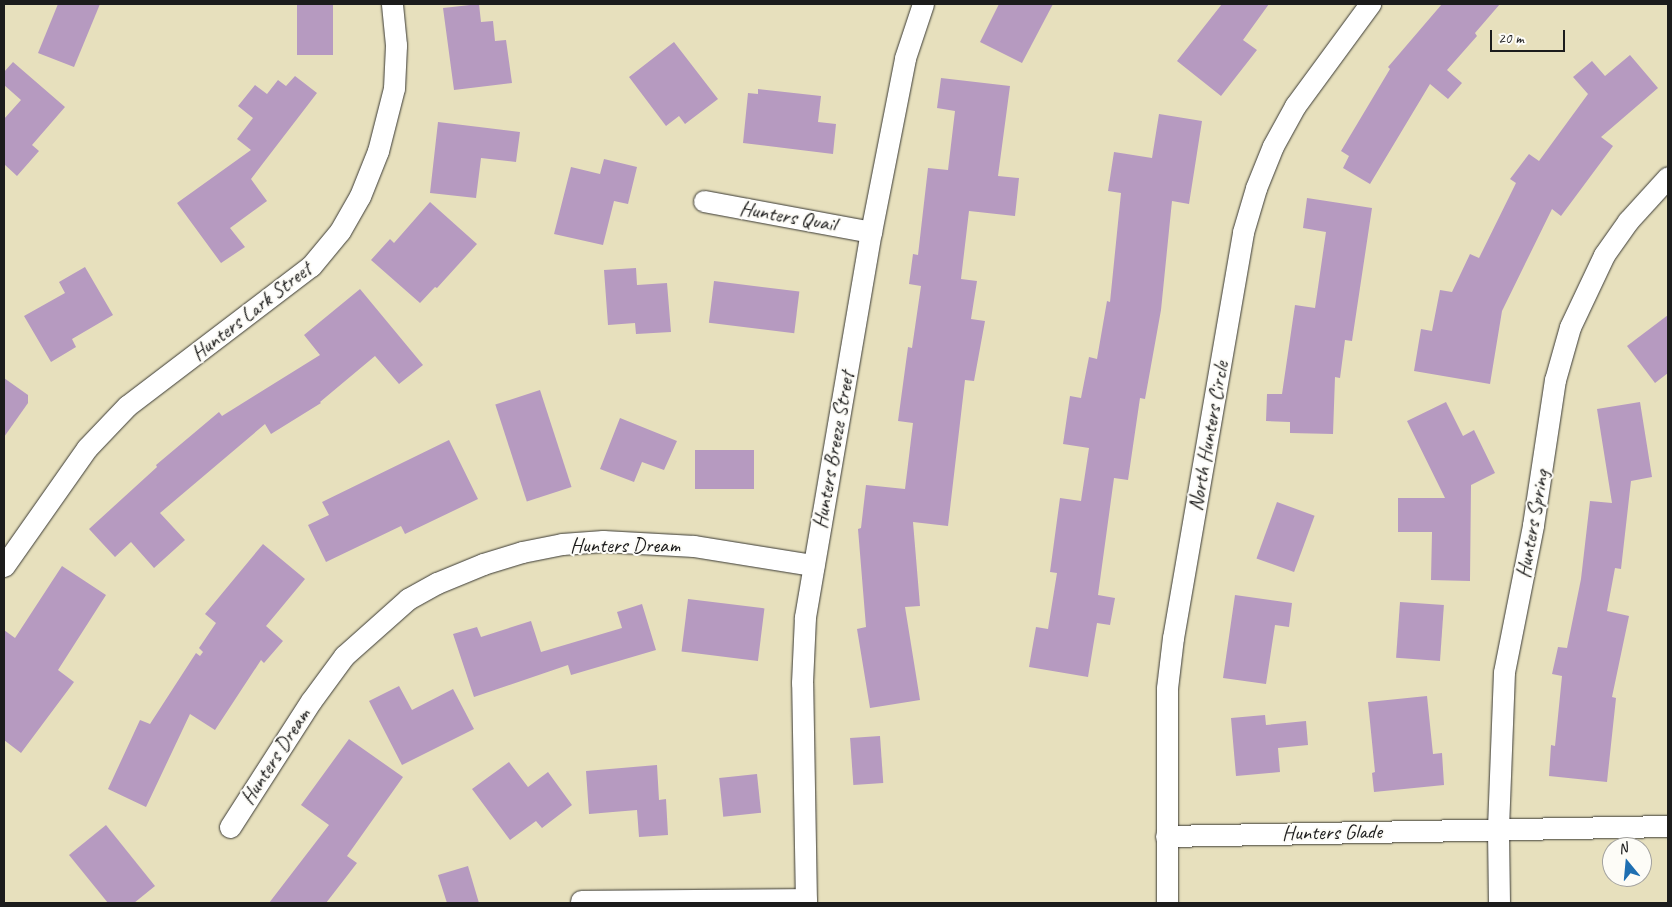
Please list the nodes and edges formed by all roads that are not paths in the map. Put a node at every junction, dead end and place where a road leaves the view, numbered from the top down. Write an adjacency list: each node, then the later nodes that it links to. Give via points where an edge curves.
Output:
1 (392, 4): 8 (street, Hunters Lark Street, via 396,45 394,88 378,151 360,196 340,231 311,266 127,406 87,448)
2 (923, 4): 6 (street, Hunters Breeze Street, via 905,58)
3 (1370, 4): 12 (street, North Hunters Circle, via 1295,106 1273,146 1256,188 1244,232 1173,638 1167,688)
4 (1668, 177): 11 (street, Hunters Spring, via 1628,220 1604,255 1570,327 1555,380 1533,525 1504,672)
5 (704, 201): 6 (street, Hunters Quail)
6 (872, 232): 7 (street, Hunters Breeze Street)
7 (814, 565): 10 (street, Hunters Dream, via 694,546 604,541 562,544 522,552 437,583 408,600 344,656); 14 (street, Hunters Breeze Street, via 805,617 802,683)
8 (4, 566)
9 (1668, 826): 11 (street, Hunters Glade)
10 (230, 827)
11 (1498, 828): 12 (street, Hunters Glade); 16 (street, Hunters Spring)
12 (1166, 836): 15 (street, North Hunters Circle)
13 (581, 901): 14 (street)
14 (806, 901)
15 (1167, 903)
16 (1499, 903)

